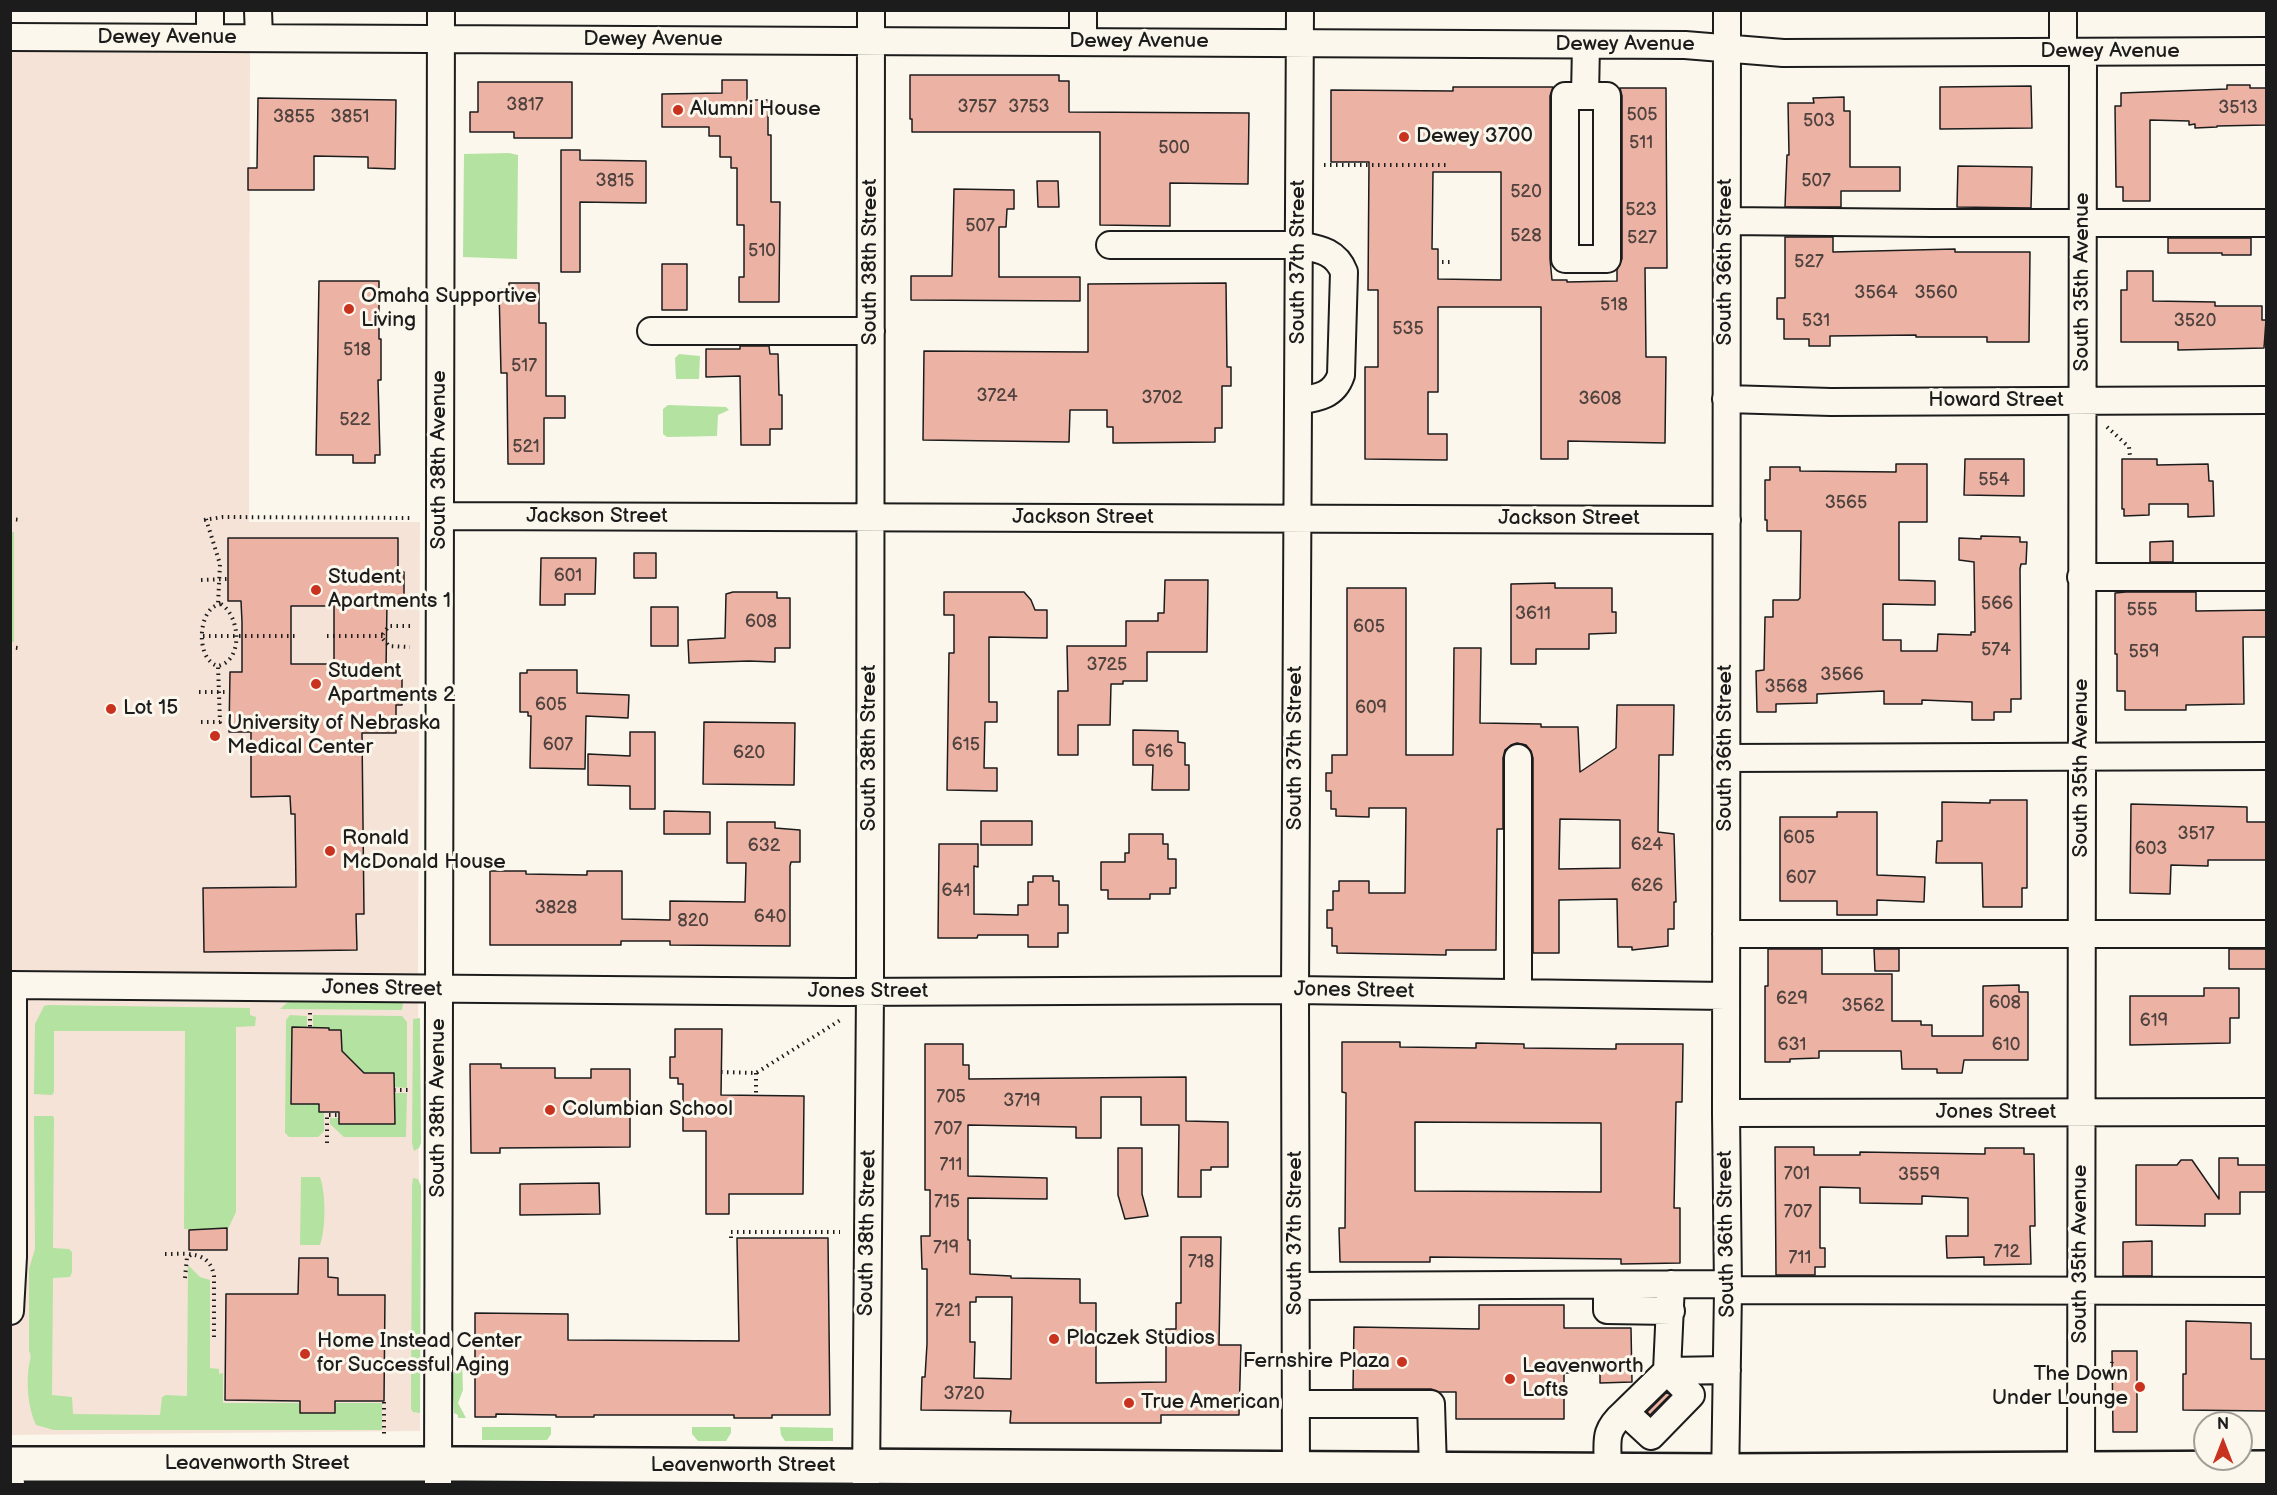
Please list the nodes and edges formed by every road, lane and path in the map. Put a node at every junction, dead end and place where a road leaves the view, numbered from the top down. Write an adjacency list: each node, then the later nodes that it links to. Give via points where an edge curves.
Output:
1 (210, 10): 10 (street)
2 (258, 10): 11 (street)
3 (441, 10): 12 (street, South 38th Avenue)
4 (871, 10): 13 (street, South 38th Street)
5 (1083, 10): 14 (street)
6 (1300, 10): 15 (street, South 37th Street)
7 (1727, 10): 17 (street, South 36th Street)
8 (2062, 10): 19 (street, South 35th Avenue)
9 (12, 34): 10 (street, Dewey Avenue)
10 (210, 38): 11 (street, Dewey Avenue)
11 (259, 38): 12 (street, Dewey Avenue)
12 (441, 39): 13 (street, Dewey Avenue); 38 (street, South 38th Avenue)
13 (871, 40): 14 (street, Dewey Avenue); 31 (street, South 38th Street)
14 (1083, 42): 15 (street, Dewey Avenue)
15 (1300, 43): 16 (street, Dewey Avenue); 27 (street, South 37th Street)
16 (1586, 45): 17 (street, Dewey Avenue); 20 (street)
17 (1728, 48): 19 (street, Dewey Avenue, via 1783,53); 23 (street, South 36th Street)
18 (2266, 51): 19 (street, Dewey Avenue)
19 (2073, 52): 24 (street, South 35th Avenue)
20 (1585, 96): 20 (street, via 1565,96 1565,259 1607,259 1607,96)
21 (1324, 165): 22 (path)
22 (1449, 165)
23 (1727, 221): 24 (street); 32 (street, South 36th Street)
24 (2083, 222): 25 (street); 35 (street, South 35th Avenue)
25 (2266, 223)
26 (1110, 245): 27 (street)
27 (1299, 245): 34 (street, South 37th Street); 34 (street, via 1327,251 1340,261 1344,272 1339,383 1324,396)
28 (1442, 262): 29 (path)
29 (1451, 262)
30 (651, 331): 31 (street)
31 (871, 331): 39 (street, South 38th Street)
32 (1726, 399): 35 (street, Howard Street); 44 (street, South 36th Street)
33 (2266, 400): 35 (street, Howard Street)
34 (1298, 401): 41 (street, South 37th Street)
35 (2082, 401): 45 (street, South 35th Avenue)
36 (2103, 423): 37 (path, via 2129,447)
37 (2130, 456)
38 (440, 516): 39 (street, Jackson Street); 73 (street, South 38th Avenue)
39 (871, 517): 41 (street, Jackson Street); 75 (street, South 38th Street)
40 (411, 518): 47 (path, via 205,519 218,553)
41 (1298, 518): 44 (street, Jackson Street); 74 (street, South 37th Street)
42 (10, 519): 43 (path)
43 (22, 520)
44 (1726, 520): 68 (street, South 36th Street)
45 (2081, 577): 46 (street); 65 (street, South 35th Avenue)
46 (2266, 577)
47 (221, 579): 48 (path); 49 (path); 50 (path)
48 (228, 579)
49 (201, 580)
50 (218, 604): 52 (path, via 208,610); 53 (path, via 231,614)
51 (411, 626): 56 (path, via 389,626)
52 (203, 636): 53 (path); 60 (path, via 207,658)
53 (237, 636): 54 (path); 60 (path, via 229,659)
54 (296, 636)
55 (327, 636): 56 (path)
56 (383, 636): 58 (path, via 389,646)
57 (10, 647): 59 (path)
58 (411, 647)
59 (18, 648)
60 (218, 666): 62 (path)
61 (199, 692): 62 (path)
62 (220, 692): 63 (path); 64 (path, via 220,722)
63 (230, 692)
64 (201, 722)
65 (2082, 756): 66 (street); 68 (street); 71 (street, South 35th Avenue)
66 (2266, 756)
67 (1518, 758): 76 (street)
68 (1726, 758): 70 (street, South 36th Street)
69 (2266, 933): 71 (street)
70 (1726, 934): 71 (street); 77 (street, South 36th Street)
71 (2082, 934): 88 (street, South 35th Avenue)
72 (12, 985): 73 (street, Jones Street); 102 (street)
73 (439, 990): 75 (street, Jones Street); 117 (street, South 38th Avenue)
74 (1295, 990): 75 (street, Jones Street); 76 (street, Jones Street); 98 (street, South 37th Street)
75 (870, 992): 119 (street, South 38th Street)
76 (1518, 993): 77 (street, Jones Street)
77 (1726, 996): 87 (street, South 36th Street)
78 (310, 1013): 80 (path)
79 (842, 1020): 82 (path)
80 (310, 1028)
81 (721, 1072): 82 (path)
82 (756, 1073): 85 (path)
83 (394, 1090): 84 (path)
84 (410, 1090)
85 (756, 1096)
86 (2266, 1112): 88 (street, Jones Street)
87 (1726, 1113): 88 (street, Jones Street); 99 (street, South 36th Street)
88 (2082, 1113): 101 (street, South 35th Avenue)
89 (339, 1115): 90 (path, via 327,1114)
90 (327, 1143)
91 (840, 1232): 92 (path, via 731,1232)
92 (731, 1238)
93 (165, 1254): 94 (path)
94 (191, 1254): 95 (path, via 186,1257); 104 (path, via 202,1256 213,1271)
95 (185, 1278)
96 (1671, 1284): 97 (street); 99 (street); 103 (street)
97 (1607, 1285): 98 (street); 103 (street, via 1607,1310)
98 (1296, 1286): 110 (street, South 37th Street)
99 (1728, 1287): 101 (street); 107 (street, South 36th Street)
100 (2266, 1291): 101 (street)
101 (2080, 1292): 122 (street, South 35th Avenue)
102 (10, 1311)
103 (1671, 1311): 108 (street)
104 (214, 1341)
105 (2112, 1362): 106 (path)
106 (2111, 1369)
107 (1727, 1370): 108 (street); 123 (street, South 36th Street)
108 (1667, 1371): 111 (street); 111 (street, via 1691,1395 1651,1436)
109 (384, 1402): 112 (path)
110 (1297, 1404): 115 (street, via 1431,1404); 121 (street, South 37th Street)
111 (1625, 1412): 116 (street, via 1608,1432)
112 (384, 1434)
113 (10, 1464): 117 (main road, Leavenworth Street)
114 (2266, 1468): 122 (main road, Leavenworth Street)
115 (1433, 1469): 116 (main road, Leavenworth Street); 121 (main road, Leavenworth Street)
116 (1608, 1470): 123 (main road, Leavenworth Street)
117 (438, 1474): 119 (main road, Leavenworth Street)
118 (10, 1475): 124 (street)
119 (866, 1476): 120 (main road, Leavenworth Street)
120 (1082, 1476): 121 (main road, Leavenworth Street)
121 (1296, 1476)
122 (2081, 1477): 123 (main road, Leavenworth Street)
123 (1725, 1478)
124 (11, 1485)

